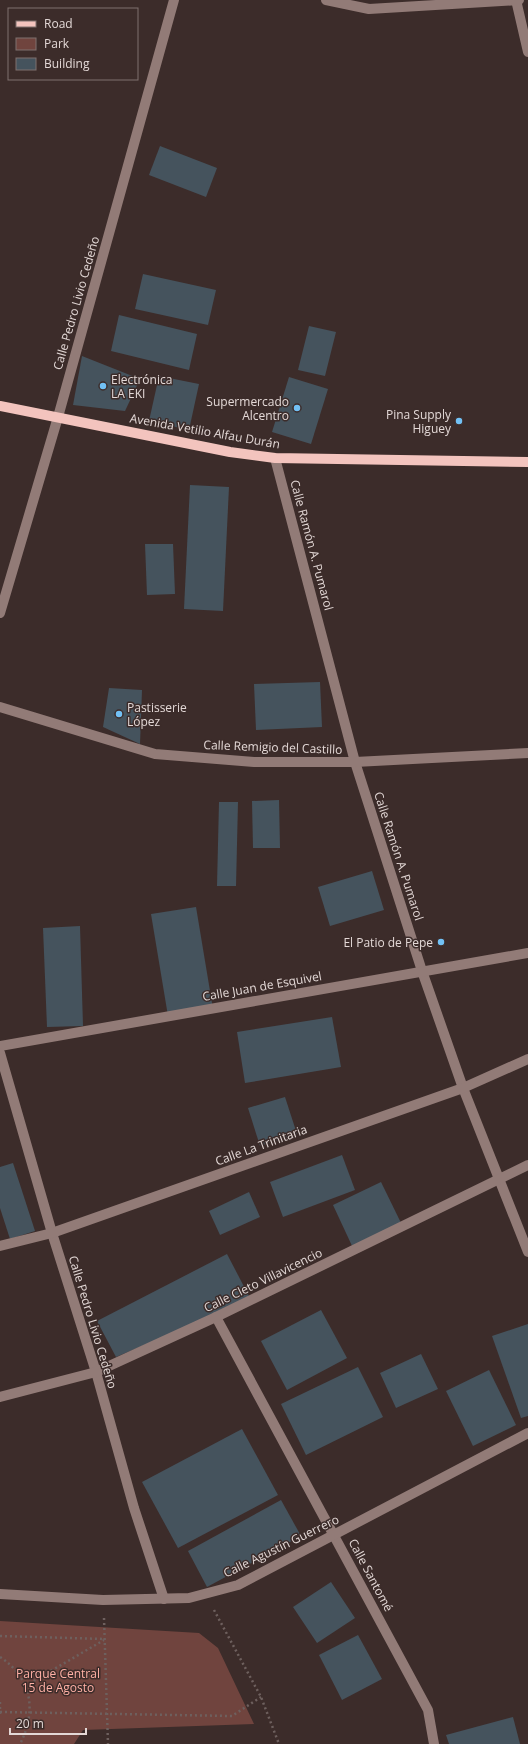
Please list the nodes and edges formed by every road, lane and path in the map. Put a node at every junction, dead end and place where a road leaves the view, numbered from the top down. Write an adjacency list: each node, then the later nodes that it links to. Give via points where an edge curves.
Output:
1 (174, 0): 6 (street, Calle Pedro Livio Cedeño)
2 (326, 0): 3 (street, via 369,9)
3 (517, 0): 4 (street)
4 (528, 52)
5 (0, 406): 6 (main road, Avenida Vetilio Alfau Durán)
6 (58, 417): 7 (main road, Avenida Vetilio Alfau Durán, via 230,452); 9 (street, Calle Pedro Livio Cedeño)
7 (275, 458): 8 (main road, Avenida Vetilio Alfau Durán); 12 (street, Calle Ramón A. Pumarol)
8 (528, 462)
9 (0, 613)
10 (0, 707): 12 (street, Calle Remigio del Castillo, via 155,754 254,762)
11 (528, 753): 12 (street, Calle Remigio del Castillo)
12 (355, 762): 14 (street, Calle Ramón A. Pumarol)
13 (528, 953): 14 (street, Calle Juan de Esquivel)
14 (422, 971): 15 (street, Calle Juan de Esquivel); 18 (street, Calle Ramón A. Pumarol)
15 (0, 1046)
16 (0, 1053): 21 (street, Calle Pedro Livio Cedeño)
17 (528, 1059): 18 (street, Calle La Trinitaria)
18 (463, 1088): 20 (street, Calle Ramón A. Pumarol); 21 (street, Calle La Trinitaria)
19 (528, 1165): 20 (street, Calle Cleto Villavicencio)
20 (498, 1180): 23 (street, Calle Ramón A. Pumarol); 24 (street, Calle Cleto Villavicencio)
21 (52, 1233): 22 (street, Calle La Trinitaria); 25 (street, Calle Pedro Livio Cedeño)
22 (0, 1246)
23 (528, 1252)
24 (216, 1317): 25 (street, Calle Cleto Villavicencio); 28 (street, Calle Santomé)
25 (96, 1372): 26 (street, Calle Cleto Villavicencio); 31 (street, Calle Pedro Livio Cedeño, via 134,1508)
26 (0, 1397)
27 (528, 1433): 28 (street, Calle Agustín Guerrero)
28 (334, 1535): 30 (street, Calle Agustín Guerrero, via 238,1585); 45 (street, Calle Santomé, via 428,1710)
29 (0, 1594): 32 (street, Calle Agustín Guerrero)
30 (205, 1594): 31 (street, Calle Agustín Guerrero, via 189,1598); 37 (path)
31 (164, 1598): 32 (street, Calle Agustín Guerrero)
32 (103, 1600): 34 (path)
33 (0, 1636): 34 (path)
34 (105, 1639): 36 (path); 41 (path)
35 (0, 1657): 36 (path, via 10,1663)
36 (25, 1686): 40 (path, via 29,1695)
37 (261, 1697): 41 (path, via 232,1716); 44 (path)
38 (0, 1702): 39 (path)
39 (0, 1713): 40 (path)
40 (30, 1713): 41 (path); 42 (path, via 27,1731)
41 (107, 1715): 43 (path)
42 (20, 1744)
43 (108, 1744)
44 (279, 1744)
45 (434, 1744)

